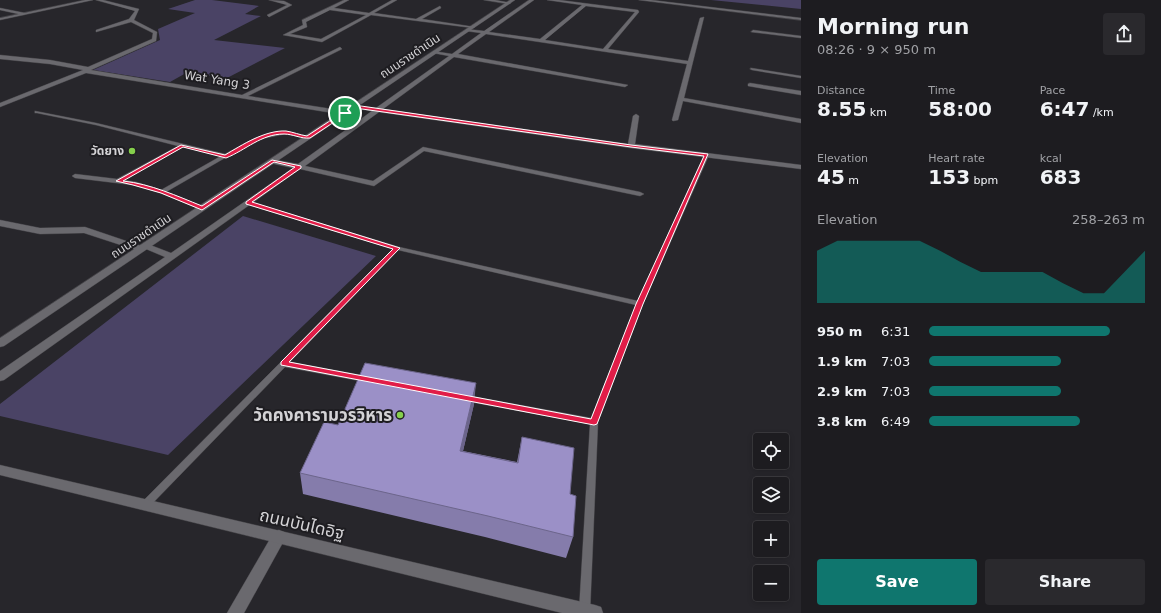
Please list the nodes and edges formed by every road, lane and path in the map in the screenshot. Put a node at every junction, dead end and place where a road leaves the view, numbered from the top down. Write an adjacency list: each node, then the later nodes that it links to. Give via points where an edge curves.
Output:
1 (91, 0): 17 (street)
2 (98, 0): 24 (street, via 138,10)
3 (271, 0): 10 (street)
4 (347, 0): 15 (street)
5 (395, 0): 18 (street)
6 (486, 0): 11 (street)
7 (532, 0): 19 (street)
8 (548, 0): 12 (street)
9 (641, 0): 23 (street)
10 (286, 1): 20 (street, via 290,5)
11 (511, 2): 16 (street, ถนนราชดำเนิน)
12 (585, 5): 31 (street); 33 (street, via 638,11)
13 (440, 7): 25 (street)
14 (0, 9): 17 (street)
15 (330, 9): 18 (street); 18 (street, via 304,21 305,26 284,35 322,41)
16 (495, 12): 19 (street); 26 (street, ถนนราชดำเนิน)
17 (23, 14): 22 (street)
18 (370, 14): 25 (street)
19 (511, 14): 29 (street)
20 (268, 16)
21 (702, 18): 37 (street)
22 (0, 19)
23 (801, 19)
24 (131, 20): 27 (street); 39 (street, via 155,32 154,40)
25 (417, 20): 26 (street)
26 (470, 29): 29 (street); 34 (street, ถนนราชดำเนิน)
27 (98, 31)
28 (753, 31): 30 (street)
29 (484, 33): 31 (street); 35 (street)
30 (801, 38)
31 (541, 41): 33 (street)
32 (340, 48): 44 (street)
33 (605, 50): 37 (street)
34 (435, 52): 35 (street); 47 (street, ถนนราชดำเนิน)
35 (453, 56): 41 (street); 48 (street)
36 (0, 57): 39 (street, Wat Yang 3, via 50,62)
37 (690, 63): 45 (street)
38 (752, 69): 40 (lane)
39 (86, 70): 44 (street, Wat Yang 3); 46 (street, via 10,98)
40 (801, 77)
41 (625, 84)
42 (750, 85): 43 (street)
43 (801, 93)
44 (245, 96): 50 (street, Wat Yang 3)
45 (681, 99): 52 (street); 53 (street)
46 (0, 105)
47 (354, 106): 48 (street); 50 (street, ถนนราชดำเนิน)
48 (379, 110): 56 (street); 60 (street)
49 (37, 112): 55 (lane)
50 (345, 113): 54 (street, ถนนราชดำเนิน)
51 (636, 116): 56 (street)
52 (675, 120)
53 (801, 121)
54 (308, 138): 58 (lane, via 285,132 274,134 255,139); 59 (street, ถนนราชดำเนิน)
55 (183, 146): 58 (lane); 63 (lane)
56 (631, 146): 57 (street)
57 (707, 155): 61 (street); 72 (lane)
58 (226, 156): 64 (lane)
59 (273, 161): 60 (street); 67 (street, ถนนราชดำเนิน)
60 (299, 167): 65 (street, via 374,184 423,149); 66 (street)
61 (801, 167)
62 (75, 176): 63 (lane)
63 (118, 181): 64 (lane)
64 (162, 192): 67 (lane)
65 (640, 194)
66 (248, 203): 70 (lane); 71 (street)
67 (202, 208): 69 (street, ถนนราชดำเนิน)
68 (0, 223): 69 (street, via 40,231 85,230)
69 (144, 248): 71 (street); 73 (street, ถนนราชดำเนิน)
70 (397, 248): 72 (lane); 74 (lane)
71 (172, 256): 75 (street)
72 (640, 304): 78 (lane)
73 (0, 343)
74 (284, 364): 76 (lane); 80 (lane)
75 (0, 377)
76 (377, 381)
77 (454, 396): 78 (lane)
78 (594, 422): 82 (lane)
79 (1, 472): 80 (street, ถนนบันไดอิฐ)
80 (145, 505): 81 (street, ถนนบันไดอิฐ)
81 (279, 537): 82 (street, ถนนบันไดอิฐ); 83 (street)
82 (590, 612)
83 (235, 613)

